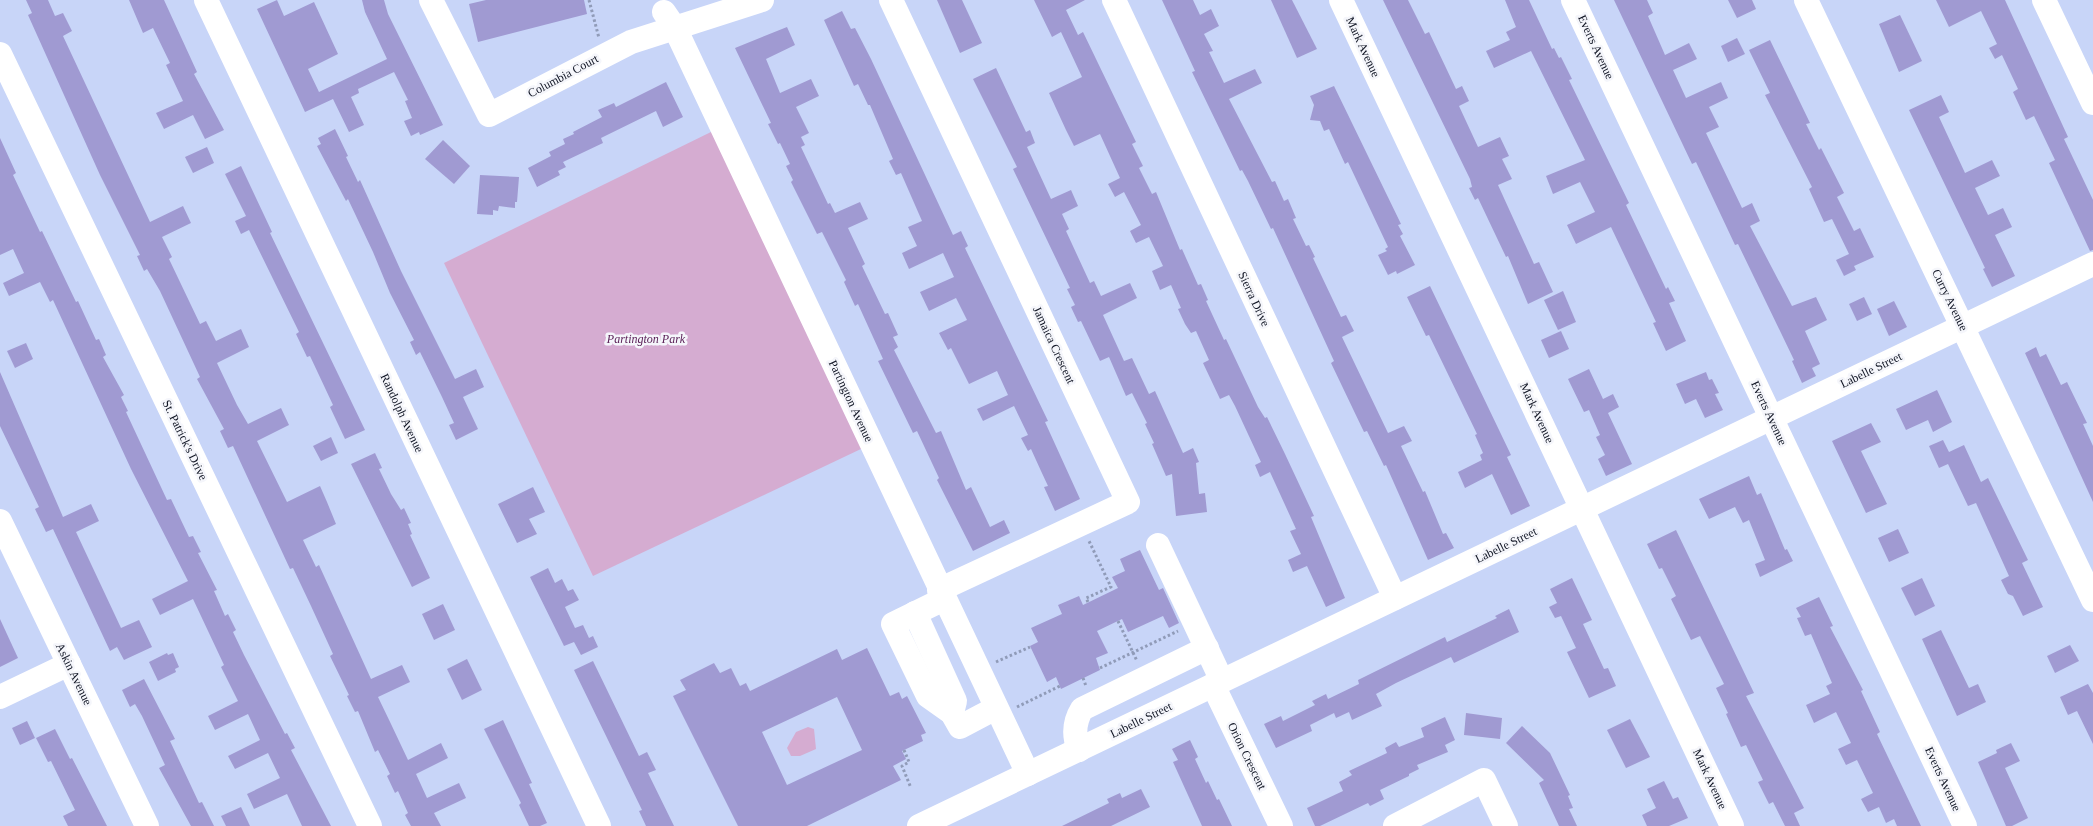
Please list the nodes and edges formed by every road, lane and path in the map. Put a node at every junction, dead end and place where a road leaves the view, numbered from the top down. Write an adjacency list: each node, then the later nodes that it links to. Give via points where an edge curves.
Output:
1 (206, 0): 47 (street, Randolph Avenue)
2 (431, 0): 11 (street, Columbia Court, via 489,115 628,32)
3 (589, 0): 12 (path)
4 (762, 0): 11 (street, Columbia Court)
5 (891, 0): 22 (street, Jamaica Crescent, via 1128,502)
6 (1114, 0): 23 (street, Sierra Drive)
7 (1341, 0): 18 (street, Mark Avenue)
8 (1573, 0): 17 (street, Everts Avenue)
9 (1806, 0): 16 (street, Curry Avenue)
10 (2044, 0): 14 (street)
11 (669, 20): 22 (street, Partington Avenue)
12 (601, 46)
13 (0, 54): 46 (street, St. Patrick's Drive)
14 (2093, 103)
15 (2093, 264): 16 (street, Labelle Street)
16 (1963, 326): 17 (street, Labelle Street); 24 (street, Curry Avenue)
17 (1772, 418): 18 (street, Labelle Street); 53 (street, Everts Avenue)
18 (1582, 509): 23 (street, Labelle Street); 52 (street, Mark Avenue)
19 (0, 521): 33 (street, Askin Avenue)
20 (1088, 538): 25 (path, via 1111,587 1086,598)
21 (1158, 545): 30 (street, Orion Crescent)
22 (942, 594): 26 (street); 39 (street, Partington Avenue)
23 (1395, 598): 36 (street, Labelle Street)
24 (2093, 600)
25 (1088, 602)
26 (915, 613): 40 (street, via 955,701); 40 (street, via 893,624 928,696)
27 (1118, 621): 31 (path)
28 (1187, 627): 31 (path)
29 (1030, 647): 32 (path)
30 (1207, 648): 36 (street, Orion Crescent); 42 (street, via 1082,709 1076,720 1075,740)
31 (1133, 652): 34 (path); 35 (path)
32 (995, 662)
33 (69, 664): 38 (street); 45 (street, Askin Avenue)
34 (1139, 665)
35 (1100, 668)
36 (1217, 683): 42 (street, Labelle Street); 49 (street, Orion Crescent)
37 (1060, 686): 39 (path)
38 (0, 697)
39 (1004, 708): 40 (street, via 960,727); 43 (street, Partington Avenue)
40 (952, 713)
41 (904, 750): 44 (path, via 909,762 902,766)
42 (1079, 750): 43 (street, Labelle Street)
43 (1028, 774): 48 (street, Labelle Street)
44 (911, 788)
45 (147, 826)
46 (370, 826)
47 (599, 826)
48 (919, 826)
49 (1281, 826)
50 (1395, 826): 51 (street, via 1484,780)
51 (1506, 826)
52 (1732, 826)
53 (1965, 826)

